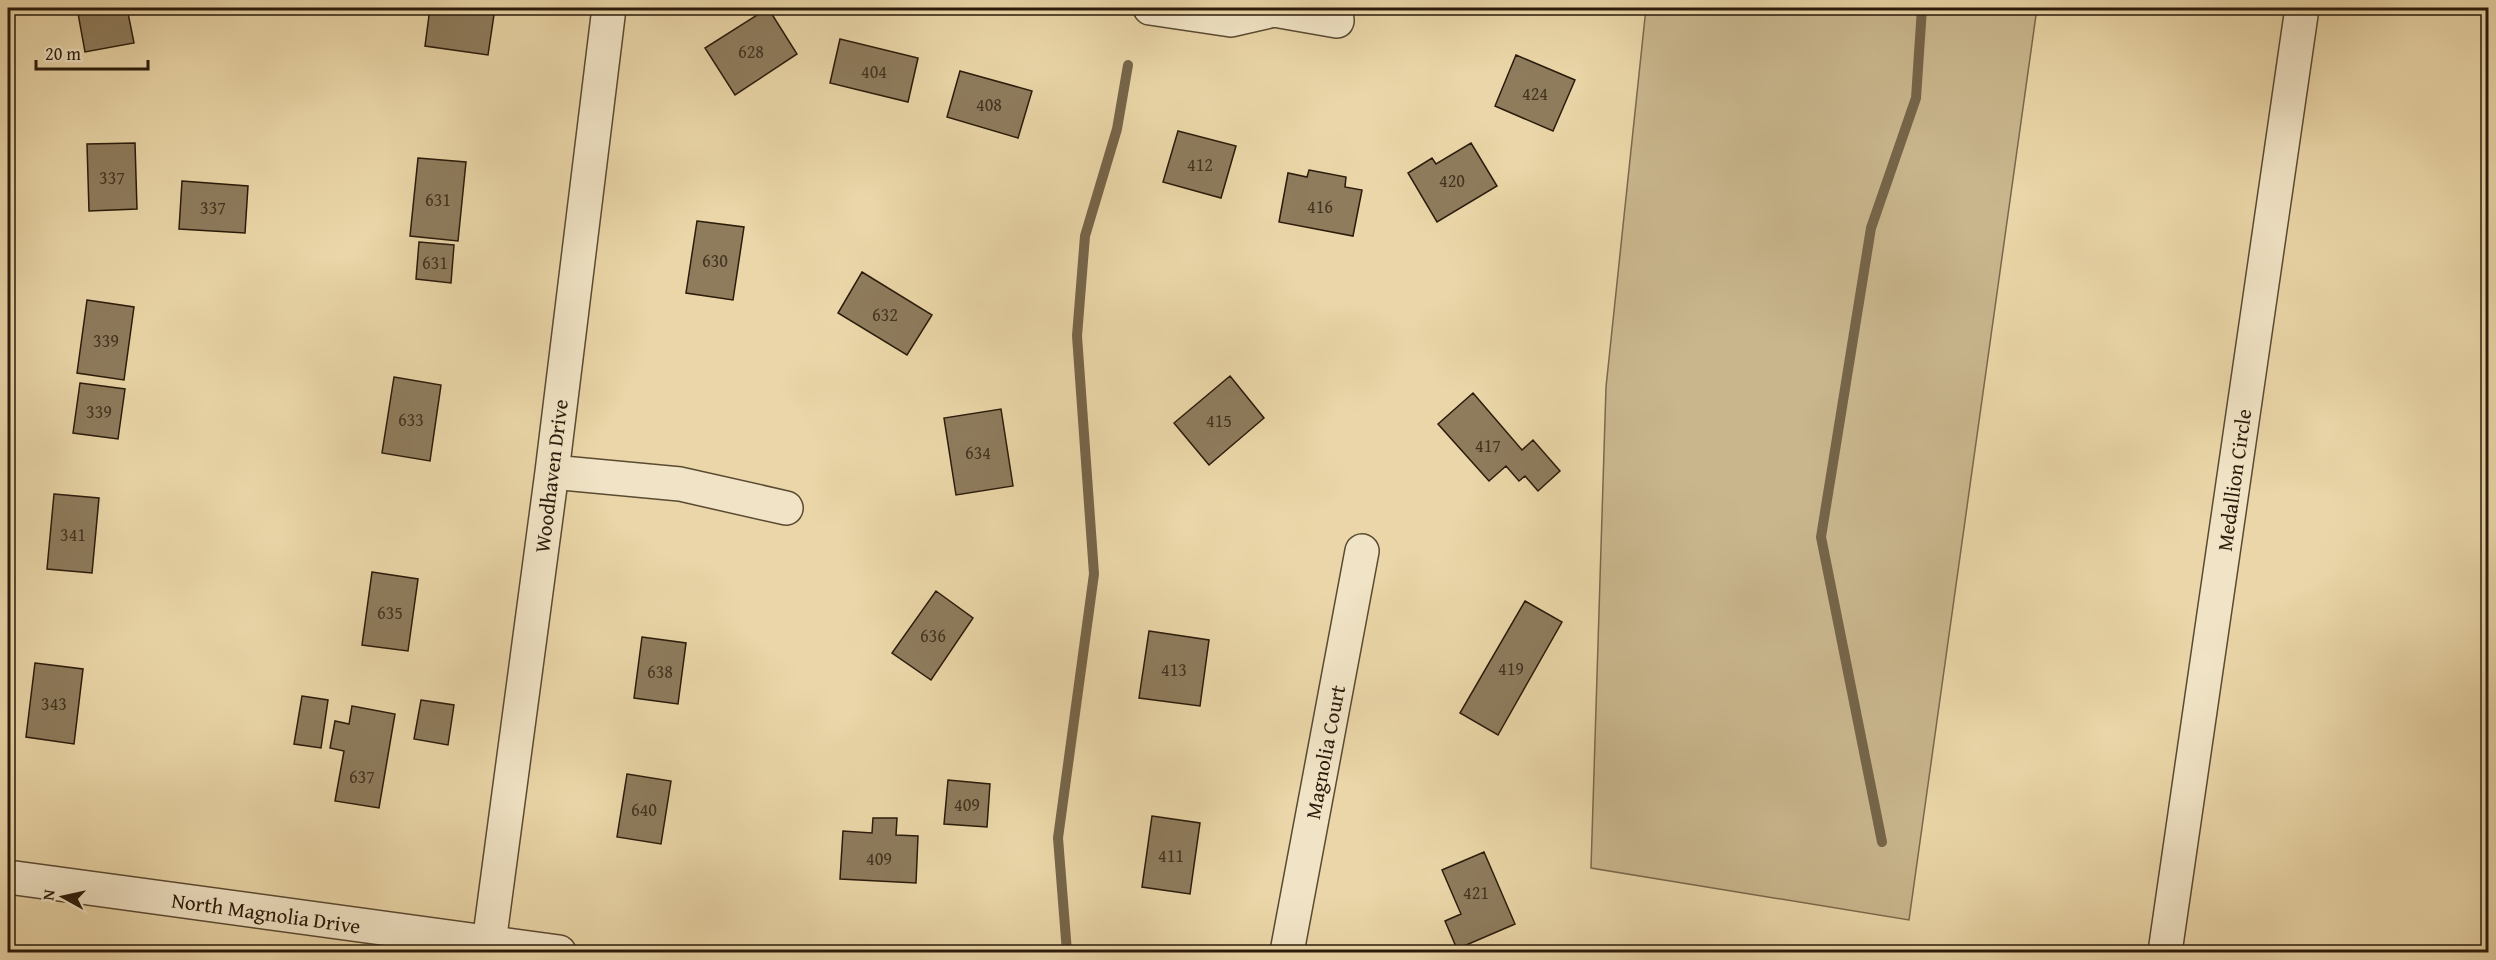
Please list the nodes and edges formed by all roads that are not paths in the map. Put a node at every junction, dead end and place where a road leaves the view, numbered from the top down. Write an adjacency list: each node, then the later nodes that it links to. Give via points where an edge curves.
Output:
1 (609, 8): 5 (street, Woodhaven Drive)
2 (1150, 8): 3 (street, via 1231,20 1274,10 1337,21)
3 (1336, 8)
4 (2302, 8): 12 (street, Medallion Circle)
5 (552, 472): 6 (street, via 680,484); 9 (street, Woodhaven Drive)
6 (786, 508)
7 (1362, 551): 11 (street, Magnolia Court)
8 (8, 877): 9 (street, North Magnolia Drive)
9 (489, 943): 10 (street, North Magnolia Drive)
10 (559, 952)
11 (1287, 952)
12 (2165, 952)

